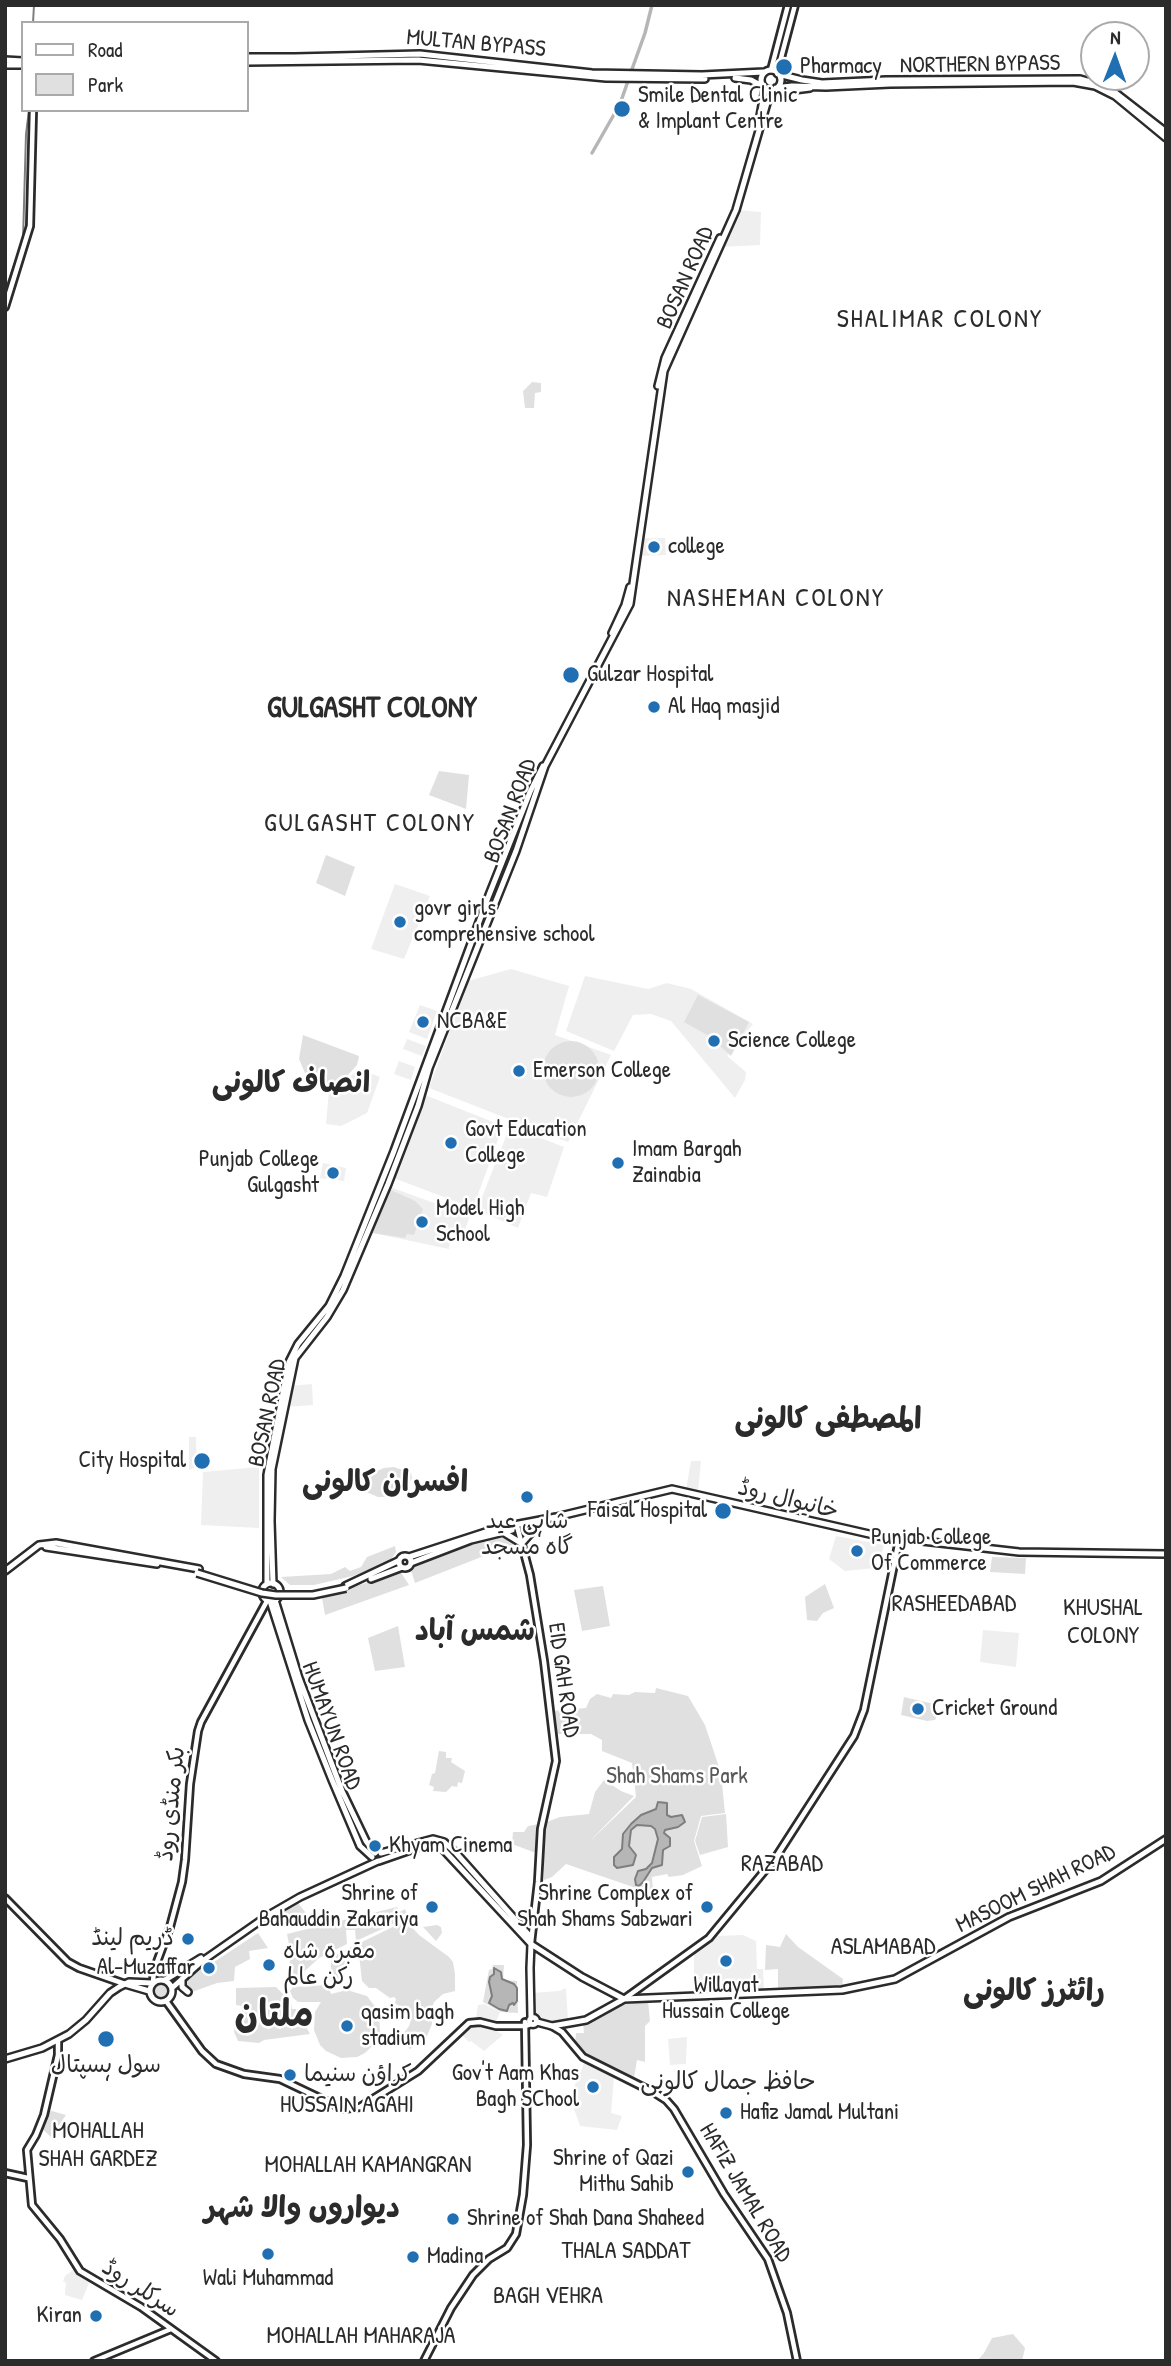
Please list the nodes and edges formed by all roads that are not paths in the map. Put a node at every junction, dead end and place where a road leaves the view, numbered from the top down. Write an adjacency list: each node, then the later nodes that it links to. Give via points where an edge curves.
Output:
1 (788, 5): 5 (main road)
2 (795, 5): 5 (main road)
3 (248, 59): 6 (main road, MULTAN BYPASS, via 418,60 592,77)
4 (764, 72): 5 (main road); 6 (main road); 7 (main road)
5 (776, 72): 9 (main road, via 781,80); 12 (main road, NORTHERN BYPASS, via 822,83 1080,79 1108,87)
6 (703, 77): 7 (main road, via 746,79)
7 (764, 87): 9 (main road); 15 (main road, BOSAN ROAD, via 738,195)
8 (813, 87): 9 (main road, NORTHERN BYPASS); 10 (main road); 13 (main road, NORTHERN BYPASS, via 1073,82 1115,96)
9 (776, 89): 10 (main road, BOSAN ROAD)
10 (769, 99): 15 (main road, BOSAN ROAD, via 739,203)
11 (33, 112): 14 (main road, via 30,226)
12 (1166, 132)
13 (1166, 138)
14 (5, 307)
15 (669, 354): 26 (main road, BOSAN ROAD, via 630,604 545,766 516,850 475,943 418,1107 339,1298 294,1363 272,1469)
16 (539, 1524): 17 (main road, خانیوال روڈ); 19 (main road); 22 (main road, خانیوال روڈ, via 661,1492 679,1492 896,1542 1032,1555)
17 (519, 1527): 18 (main road, خانیوال روڈ); 19 (main road, EID GAH ROAD); 21 (main road, via 478,1534); 22 (main road, خانیوال روڈ, via 679,1490 877,1536 1033,1552)
18 (503, 1532): 19 (main road); 21 (main road, خانیوال روڈ)
19 (522, 1544): 31 (main road, EID GAH ROAD, via 544,1661 556,1761 541,1829)
20 (898, 1545): 39 (main road, via 864,1710 854,1736 776,1857 709,1938)
21 (436, 1550): 23 (main road, خانیوال روڈ)
22 (1166, 1555)
23 (410, 1560): 24 (main road, via 403,1557); 24 (main road, via 407,1567)
24 (399, 1564): 25 (main road, bridge, via 313,1595 262,1593 183,1569 52,1547 35,1551)
25 (5, 1573)
26 (270, 1584): 27 (main road, via 262,1593); 27 (main road, via 280,1593)
27 (271, 1601): 29 (main road, HUMAYUN ROAD, via 345,1798); 29 (main road, HUMAYUN ROAD, via 331,1780 360,1846); 35 (main road, بکر منڈی روڈ, via 198,1731 182,1882)
28 (1166, 1839): 39 (main road, MASOOM SHAH ROAD, via 1101,1881 1009,1917 895,1979 842,1990)
29 (376, 1857): 31 (main road, via 425,1845 440,1846); 32 (main road, via 249,1927); 33 (main road, via 265,1913)
30 (5, 1898): 34 (main road, via 68,1962)
31 (531, 1944): 39 (main road); 41 (main road)
32 (184, 1976): 36 (main road); 38 (main road, via 181,1984)
33 (165, 1980): 35 (main road); 36 (main road)
34 (125, 1983): 35 (main road); 37 (main road); 43 (main road)
35 (153, 1983): 37 (main road)
36 (172, 1988): 40 (main road)
37 (149, 1991): 40 (main road, via 155,2001)
38 (188, 1992)
39 (624, 1999): 42 (main road, MASOOM SHAH ROAD, via 586,2020)
40 (166, 2001): 41 (main road, via 215,2064 280,2079 343,2109 360,2107 418,2071 469,2023)
41 (530, 2022): 42 (main road); 50 (main road, via 527,2145 516,2234 473,2275)
42 (552, 2026): 51 (main road, HAFIZ JAMAL ROAD, via 583,2057 655,2093 674,2109 768,2259 787,2313)
43 (58, 2041): 44 (main road); 46 (main road, سرکلر روڈ, via 44,2115 27,2150)
44 (5, 2059)
45 (5, 2173): 46 (main road)
46 (28, 2178): 47 (main road, سرکلر روڈ, via 32,2205 80,2271)
47 (172, 2329): 48 (main road); 49 (main road, سرکلر روڈ)
48 (94, 2361)
49 (216, 2361)
50 (425, 2361)
51 (797, 2361)

